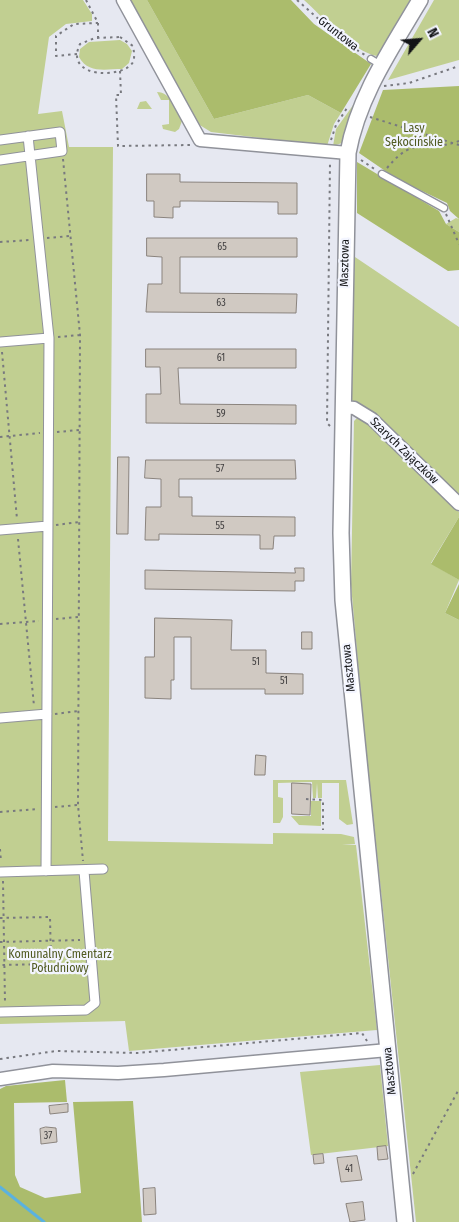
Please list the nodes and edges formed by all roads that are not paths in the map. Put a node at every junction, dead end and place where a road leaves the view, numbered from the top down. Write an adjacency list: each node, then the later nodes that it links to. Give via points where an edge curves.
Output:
1 (123, 0): 6 (street, via 200,140)
2 (420, 0): 6 (street, Masztowa, via 376,62 370,88 358,113)
3 (28, 136): 4 (street); 5 (street); 5 (street, via 60,132 62,151)
4 (0, 140)
5 (31, 155): 7 (street); 10 (street)
6 (352, 155): 12 (street, Masztowa)
7 (0, 160)
8 (382, 174): 9 (lane)
9 (444, 208)
10 (49, 338): 11 (street); 14 (street)
11 (0, 342)
12 (343, 407): 13 (street, Szarych Zajączków, via 354,408 372,419); 23 (street, Masztowa, via 341,533 346,643)
13 (459, 504)
14 (48, 526): 15 (street); 16 (street)
15 (0, 530)
16 (47, 714): 17 (street); 19 (street)
17 (0, 718)
18 (103, 869): 20 (street)
19 (46, 871): 20 (street); 21 (street)
20 (84, 871): 22 (street, via 96,1003 86,1010)
21 (1, 872)
22 (3, 1012)
23 (388, 1050): 24 (street, via 118,1073 53,1070); 25 (street, Masztowa)
24 (0, 1079)
25 (405, 1222)

